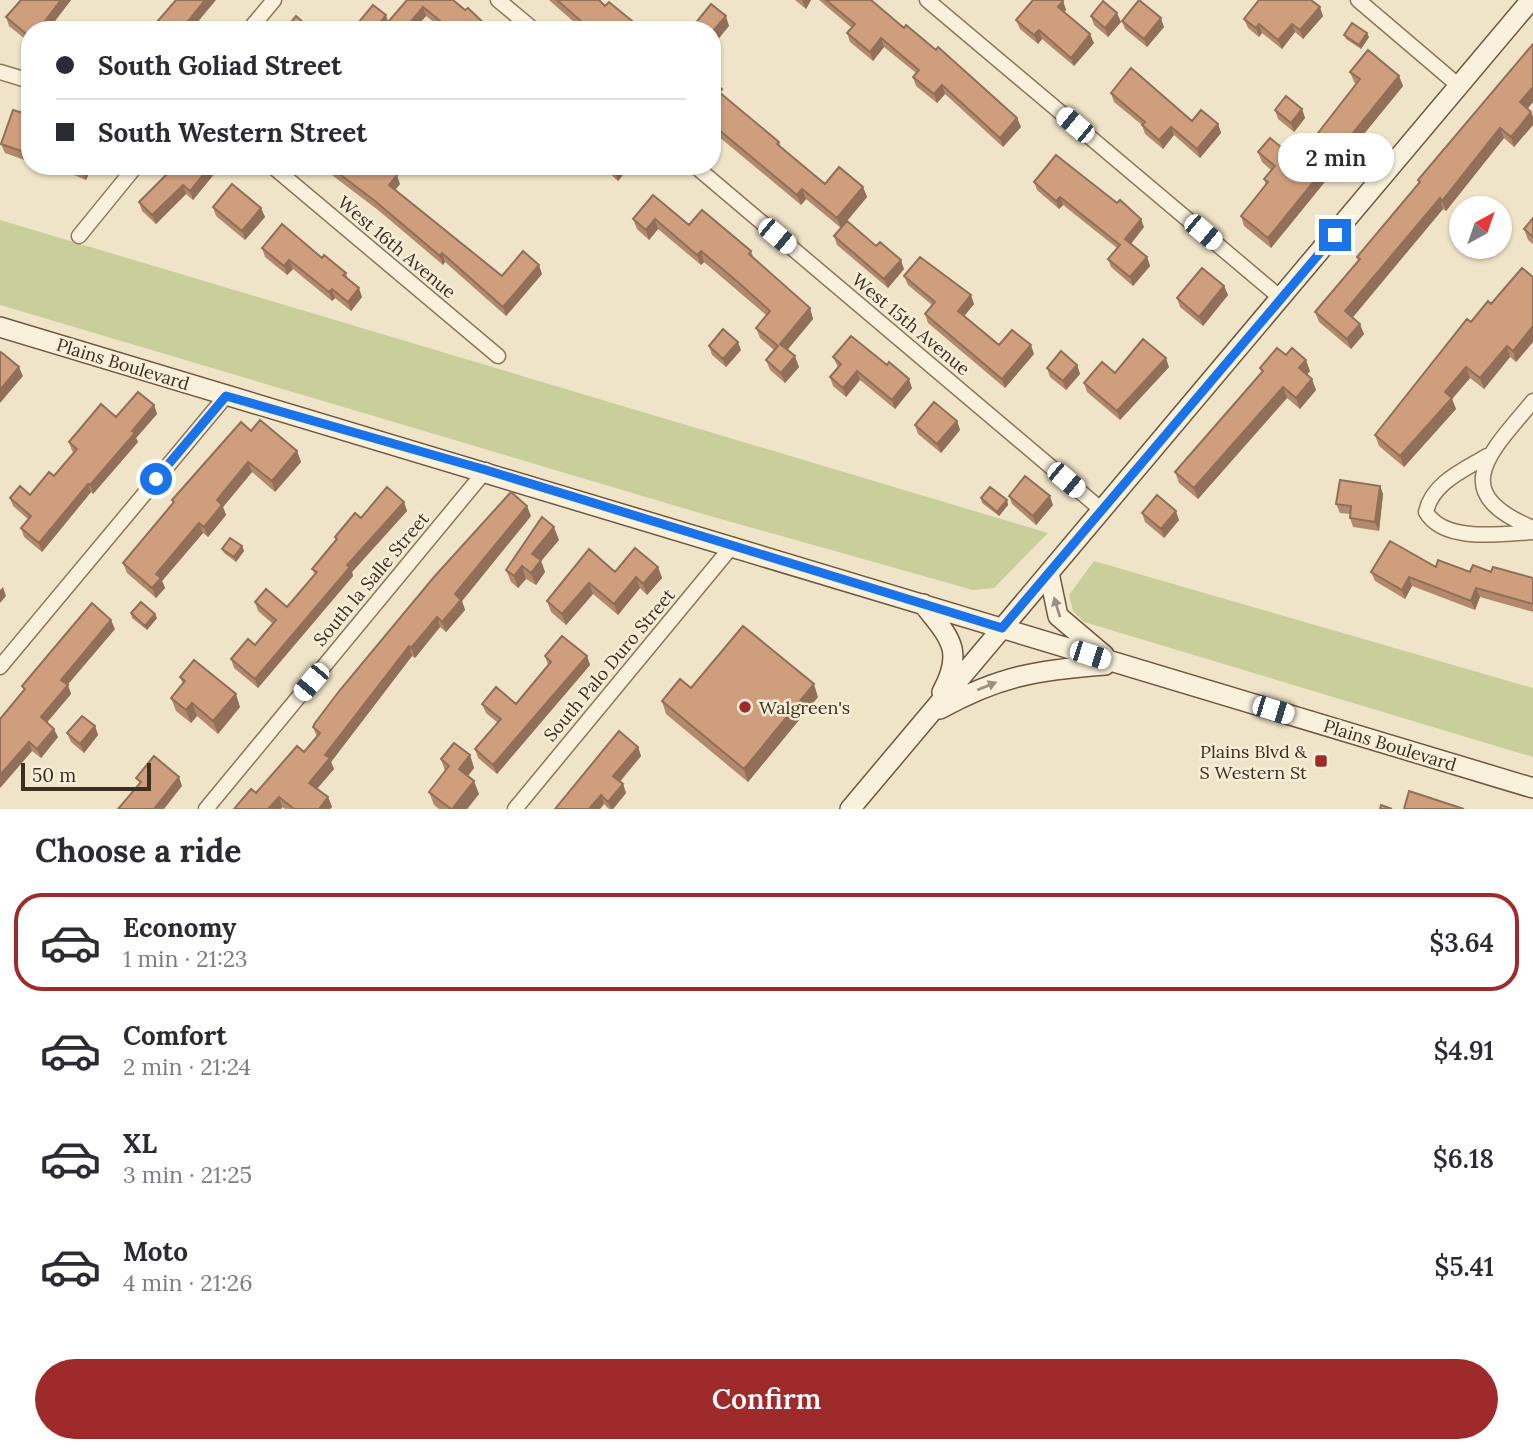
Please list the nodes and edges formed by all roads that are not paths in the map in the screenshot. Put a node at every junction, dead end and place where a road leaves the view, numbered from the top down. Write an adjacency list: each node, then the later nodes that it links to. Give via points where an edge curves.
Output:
1 (274, 0): 6 (street)
2 (498, 0): 7 (street)
3 (927, 0): 15 (street)
4 (1358, 0): 10 (street)
5 (1531, 0): 10 (main road)
6 (256, 21)
7 (523, 21)
8 (0, 72): 9 (street)
9 (21, 78)
10 (1459, 86): 15 (main road)
11 (129, 175): 14 (street)
12 (283, 175): 17 (street, West 16th Avenue)
13 (706, 175): 22 (street, West 15th Avenue)
14 (79, 236)
15 (1282, 299): 22 (main road)
16 (0, 327): 18 (main road, Plains Boulevard)
17 (498, 356)
18 (226, 396): 21 (main road, Plains Boulevard); 29 (street)
19 (1533, 401): 20 (street)
20 (1487, 456): 23 (street, via 1483,485 1491,503); 23 (street, via 1428,499 1426,512 1432,522 1474,533)
21 (486, 470): 24 (main road, Plains Boulevard); 32 (street, South la Salle Street)
22 (1102, 511): 25 (main road)
23 (1533, 530)
24 (733, 545): 26 (main road, Plains Boulevard); 33 (street, South Palo Duro Street)
25 (1049, 573): 27 (main road); 28 (main road, one-way to 25, via 1058,616)
26 (923, 604): 27 (main road, Plains Boulevard); 30 (main road, via 952,641 954,659)
27 (1002, 628): 28 (main road, Plains Boulevard); 30 (main road)
28 (1116, 664): 30 (main road, one-way to 28, via 1009,677 1053,668); 31 (main road, Plains Boulevard)
29 (0, 667)
30 (930, 715): 34 (main road)
31 (1533, 788)
32 (206, 809)
33 (515, 809)
34 (850, 809)

